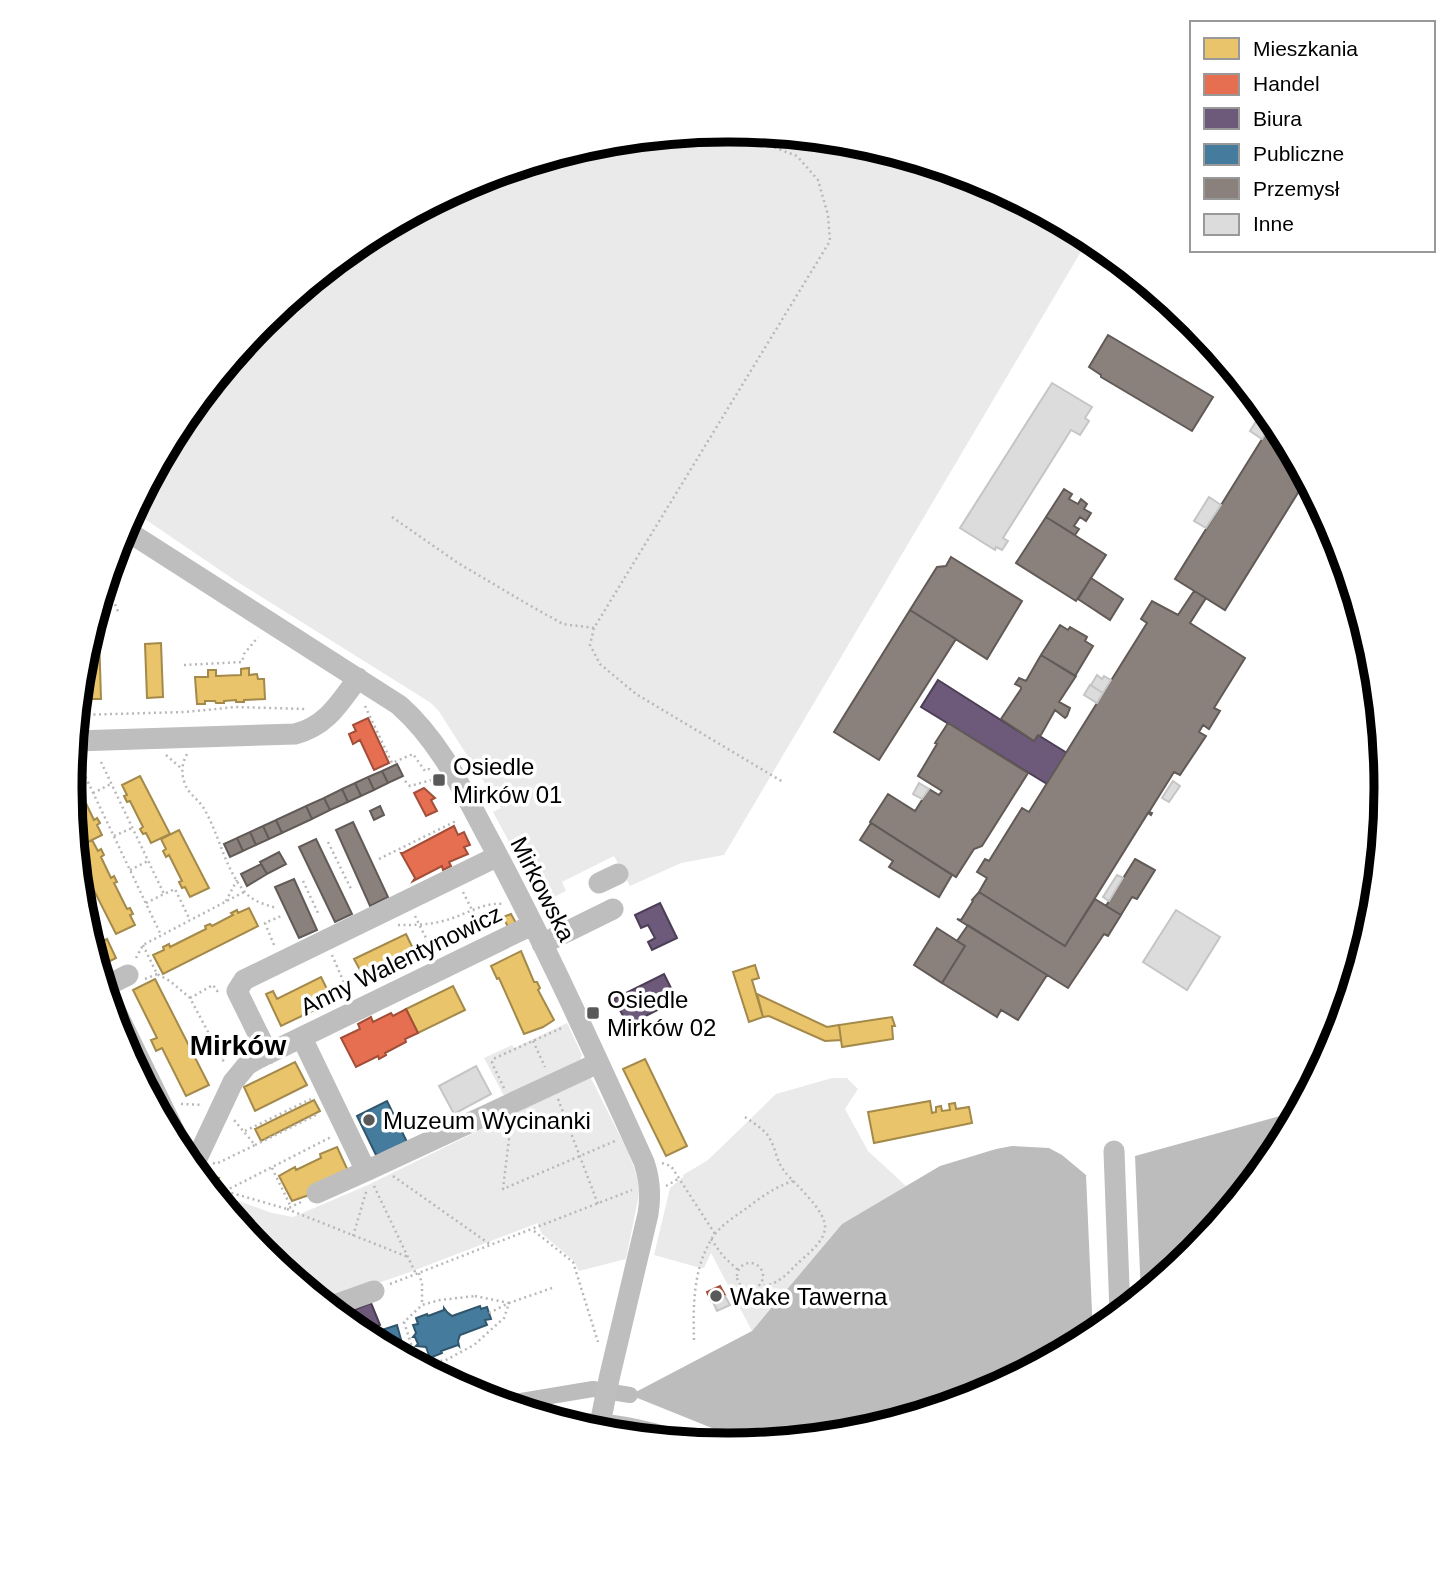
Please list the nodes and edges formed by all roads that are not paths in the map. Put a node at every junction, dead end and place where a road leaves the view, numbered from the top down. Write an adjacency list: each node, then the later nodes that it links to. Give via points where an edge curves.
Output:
1 (133, 535): 2 (street, Mirkowska)
2 (358, 678): 3 (street, via 325,720 295,734); 4 (street, Mirkowska, via 399,705 430,737)
3 (84, 746)
4 (498, 856): 6 (street, Mirkowska); 11 (street, via 242,982 237,991)
5 (613, 909): 7 (street)
6 (532, 925): 7 (street, Mirkowska); 10 (street, Anny Walentynowicz)
7 (542, 944): 12 (street, Mirkowska)
8 (128, 975): 9 (street)
9 (113, 983)
10 (302, 1038): 11 (street, Anny Walentynowicz); 15 (street)
11 (268, 1054): 14 (street, Anny Walentynowicz, via 247,1065 233,1082)
12 (598, 1063): 15 (street); 20 (street, Mirkowska, via 657,1184 650,1197)
13 (1114, 1151): 18 (street)
14 (199, 1157)
15 (372, 1168): 16 (street)
16 (317, 1193)
17 (374, 1290): 19 (street)
18 (1120, 1301)
19 (339, 1303)
20 (601, 1421)

